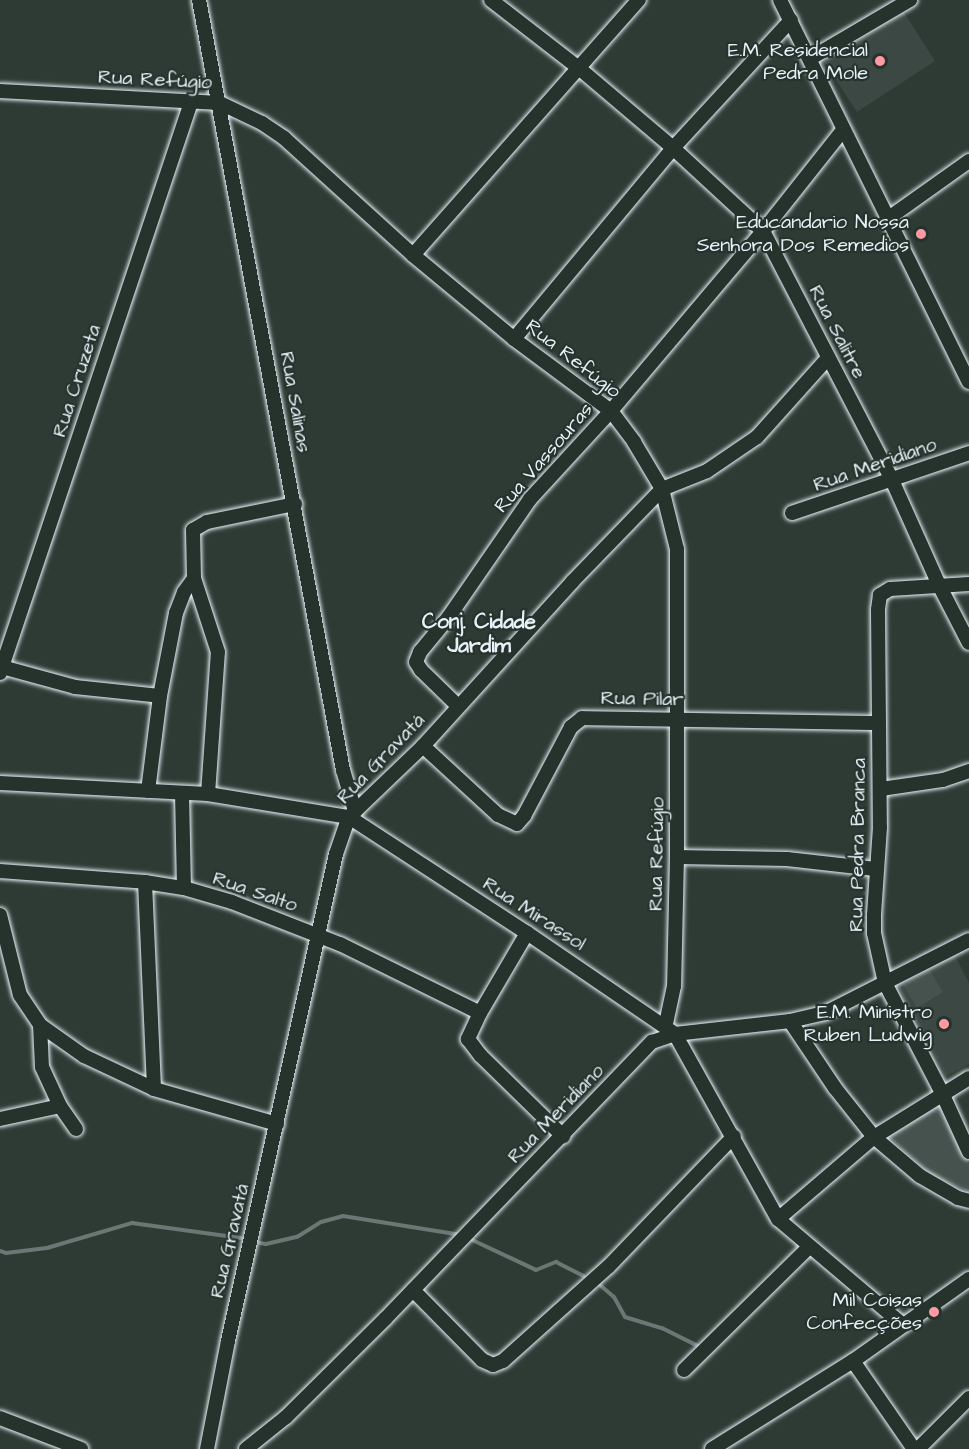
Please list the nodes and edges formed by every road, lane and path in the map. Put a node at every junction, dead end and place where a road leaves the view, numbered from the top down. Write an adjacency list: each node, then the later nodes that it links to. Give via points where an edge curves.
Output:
1 (199, 0): 12 (street, Rua Salinas)
2 (491, 0): 9 (street, Rua Salitre)
3 (639, 0): 6 (street)
4 (780, 0): 7 (street)
5 (910, 0): 8 (street)
6 (625, 6): 9 (street)
7 (791, 20): 8 (street); 14 (street)
8 (811, 58): 13 (street)
9 (580, 69): 14 (street, Rua Salitre); 18 (street)
10 (0, 91): 11 (street, Rua Refúgio)
11 (191, 102): 12 (street, Rua Refúgio); 32 (street, Rua Cruzeta)
12 (220, 103): 18 (street, Rua Refúgio, via 284,138); 26 (street, Rua Salinas)
13 (843, 130): 16 (street); 17 (street, Rua Vassouras)
14 (673, 148): 17 (street, Rua Salitre); 19 (street)
15 (969, 161): 16 (street)
16 (886, 220): 21 (street)
17 (763, 231): 20 (street, Rua Salitre); 22 (street, Rua Vassouras)
18 (413, 255): 19 (street, Rua Refúgio)
19 (514, 339): 22 (street, Rua Refúgio)
20 (828, 358): 24 (street, Rua Salitre); 25 (street, Rua Gravatá, via 757,437 707,471)
21 (969, 382)
22 (610, 411): 25 (street, Rua Refúgio); 34 (street, Rua Vassouras, via 530,499 417,656 421,670)
23 (969, 453): 24 (street, Rua Meridiano)
24 (892, 480): 27 (street, Rua Meridiano); 30 (street, Rua Salitre)
25 (662, 489): 34 (street, Rua Gravatá); 35 (street, Rua Refúgio, via 677,549)
26 (295, 504): 28 (street, via 199,525 192,537); 44 (street, Rua Salinas)
27 (792, 513)
28 (194, 578): 33 (street, via 180,599); 43 (street, via 218,652)
29 (969, 584): 30 (street)
30 (939, 585): 31 (street, Rua Salitre); 36 (street, Rua Pedra Branca, via 880,595)
31 (969, 643)
32 (1, 670): 33 (street, via 75,687)
33 (160, 696): 41 (street)
34 (458, 706): 37 (street, Rua Gravatá)
35 (679, 719): 36 (street, Rua Pilar); 37 (street, Rua Pilar, via 577,721 516,824 498,815); 45 (street, Rua Refúgio)
36 (879, 723): 40 (street, Rua Pedra Branca)
37 (423, 746): 44 (street, Rua Gravatá)
38 (969, 771): 40 (street, via 943,780)
39 (0, 783): 41 (street, Rua Mirassol)
40 (880, 789): 46 (street, Rua Pedra Branca)
41 (148, 791): 42 (street, Rua Mirassol)
42 (182, 793): 43 (street, Rua Mirassol); 49 (street)
43 (208, 794): 44 (street, Rua Mirassol)
44 (352, 814): 51 (street, Rua Mirassol); 52 (street, Rua Gravatá, via 336,854)
45 (677, 857): 46 (street, via 787,859); 58 (street, Rua Refúgio)
46 (875, 869): 54 (street, Rua Pedra Branca, via 874,933)
47 (0, 871): 48 (street, Rua Salto)
48 (145, 882): 49 (street, Rua Salto); 60 (street)
49 (184, 888): 52 (street, Rua Salto)
50 (0, 915): 57 (street, via 20,995)
51 (527, 933): 55 (street); 58 (street, Rua Mirassol)
52 (319, 935): 55 (street, Rua Salto); 64 (street, Rua Gravatá)
53 (969, 939): 54 (street, Rua Meridiano)
54 (885, 983): 56 (street, Rua Meridiano, via 839,1008); 61 (street, Rua Pedra Branca)
55 (480, 1013): 66 (street, via 469,1035 470,1046)
56 (790, 1021): 58 (street, Rua Meridiano); 68 (street)
57 (40, 1025): 60 (street, via 84,1056); 62 (street, via 42,1067)
58 (671, 1029): 66 (street, Rua Meridiano, via 644,1050); 67 (street, Rua Mirassol)
59 (969, 1078): 61 (street)
60 (154, 1089): 64 (street)
61 (942, 1093): 68 (street); 69 (street, Rua Pedra Branca)
62 (60, 1106): 63 (street); 65 (street)
63 (0, 1119)
64 (277, 1124): 81 (street, Rua Gravatá)
65 (76, 1129)
66 (563, 1136): 74 (street, Rua Meridiano)
67 (734, 1136): 71 (street, Rua Mirassol); 74 (street, via 609,1266 503,1361 493,1365 482,1360)
68 (874, 1137): 70 (street, via 920,1176); 71 (street)
69 (969, 1152)
70 (969, 1201)
71 (778, 1219): 72 (street, Rua Mirassol)
72 (809, 1247): 75 (street, Rua Mirassol); 77 (street)
73 (969, 1279): 75 (street)
74 (413, 1290): 82 (street, Rua Meridiano, via 286,1418)
75 (902, 1324): 76 (street)
76 (853, 1361): 83 (street); 84 (street)
77 (684, 1370)
78 (969, 1398): 84 (street)
79 (0, 1418): 80 (street)
80 (81, 1449)
81 (207, 1449)
82 (246, 1449)
83 (711, 1449)
84 (916, 1449)

